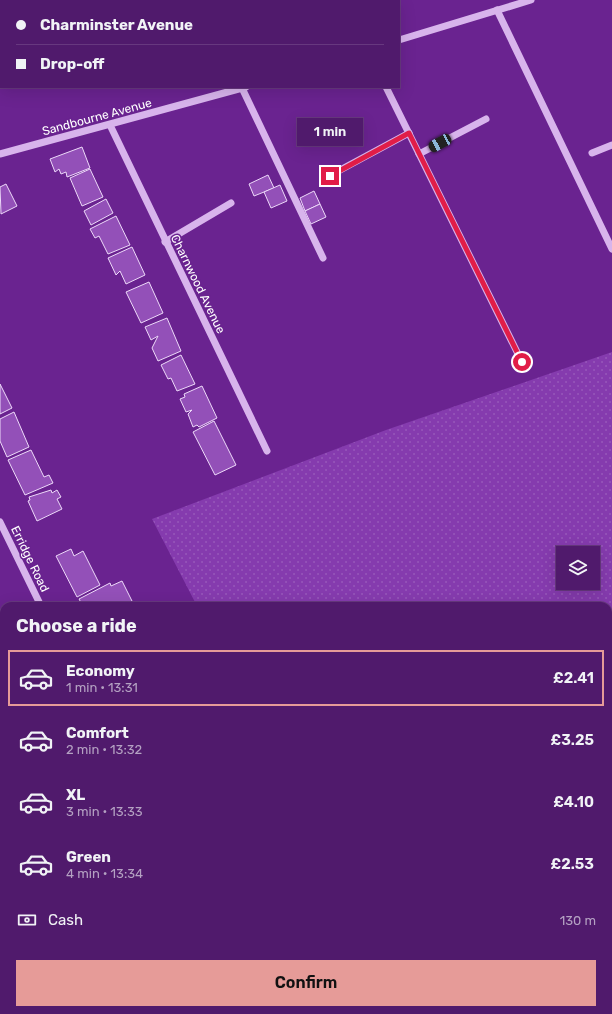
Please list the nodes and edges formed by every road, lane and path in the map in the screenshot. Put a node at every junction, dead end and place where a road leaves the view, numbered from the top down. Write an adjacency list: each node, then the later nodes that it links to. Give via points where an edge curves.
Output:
1 (531, 0): 2 (street)
2 (497, 10): 3 (street); 16 (street)
3 (400, 40)
4 (244, 88): 7 (street, Sandbourne Avenue); 17 (street)
5 (386, 88): 8 (street)
6 (486, 119): 12 (street)
7 (110, 125): 11 (street, Sandbourne Avenue); 15 (street, Charnwood Avenue)
8 (409, 133): 12 (street); 13 (street)
9 (612, 145): 10 (street)
10 (592, 153)
11 (0, 154)
12 (419, 154): 18 (street)
13 (330, 176)
14 (231, 203): 15 (street)
15 (165, 242): 19 (street, Charnwood Avenue)
16 (612, 249)
17 (323, 258)
18 (522, 362)
19 (267, 451)
20 (0, 522): 21 (street, Erridge Road)
21 (39, 602)

